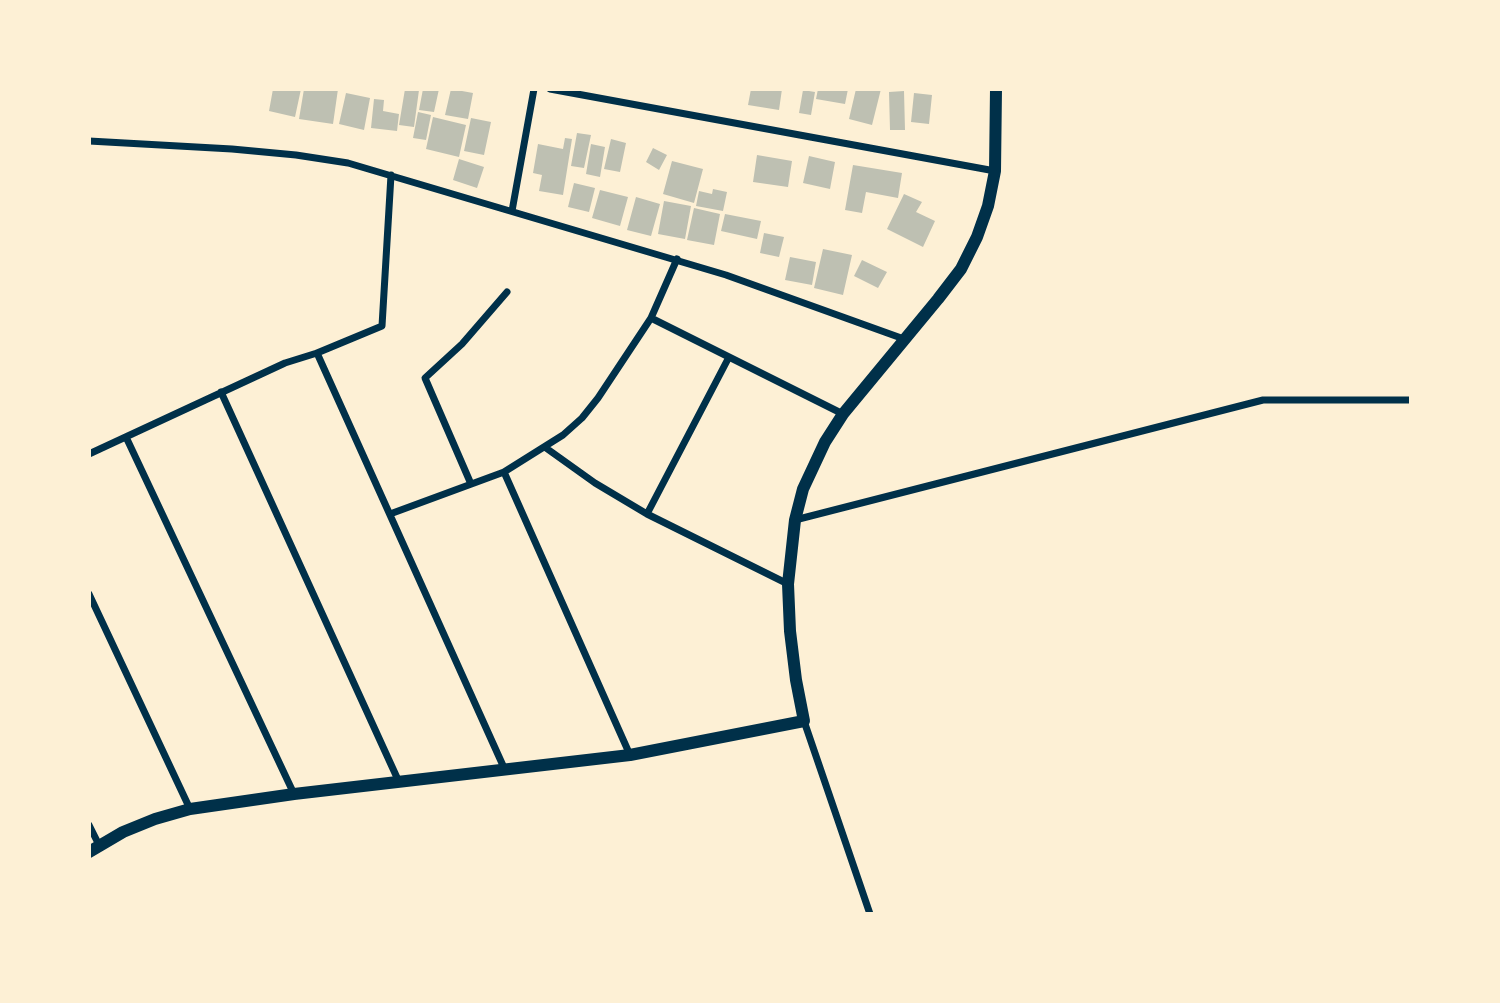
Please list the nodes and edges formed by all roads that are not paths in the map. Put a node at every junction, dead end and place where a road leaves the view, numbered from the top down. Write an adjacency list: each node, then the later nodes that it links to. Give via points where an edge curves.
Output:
1 (534, 89): 7 (street)
2 (550, 89): 5 (street)
3 (996, 89): 5 (street)
4 (89, 141): 6 (street, via 296,155)
5 (995, 171): 11 (street, via 988,206 961,269)
6 (391, 175): 7 (street); 12 (street, via 382,326)
7 (512, 211): 8 (street)
8 (677, 259): 10 (street); 11 (street)
9 (507, 292): 21 (street, via 425,378)
10 (651, 318): 13 (street); 18 (street, via 582,418)
11 (904, 339): 16 (street)
12 (317, 353): 14 (street); 22 (street)
13 (729, 357): 16 (street); 23 (street)
14 (221, 392): 17 (street); 30 (street)
15 (1411, 400): 24 (street, via 1262,400)
16 (843, 414): 24 (street, via 812,466)
17 (126, 437): 19 (street); 31 (street)
18 (545, 448): 20 (street); 23 (street)
19 (89, 454)
20 (504, 472): 21 (street); 28 (street)
21 (471, 484): 22 (street)
22 (390, 514): 29 (street)
23 (647, 514): 25 (street)
24 (795, 520): 25 (street)
25 (788, 584): 27 (street)
26 (89, 594): 32 (street)
27 (804, 721): 28 (street); 35 (street)
28 (630, 755): 29 (street)
29 (506, 770): 30 (street)
30 (399, 782): 31 (street)
31 (294, 794): 32 (street)
32 (190, 809): 34 (street, via 134,827)
33 (89, 825): 34 (street)
34 (94, 849)
35 (870, 914)

